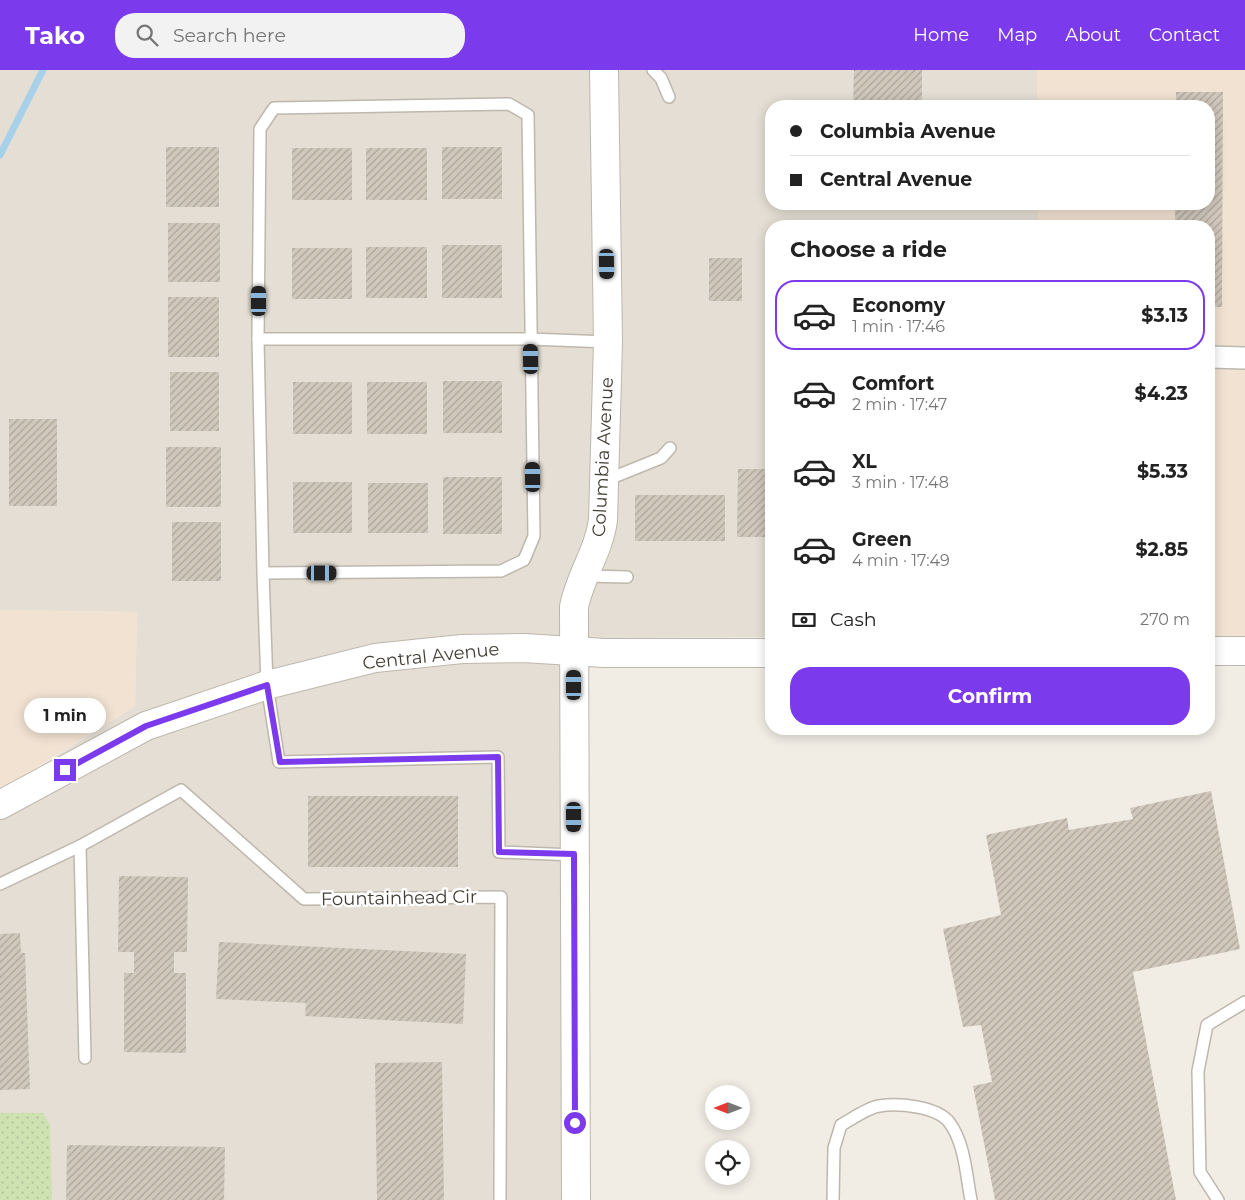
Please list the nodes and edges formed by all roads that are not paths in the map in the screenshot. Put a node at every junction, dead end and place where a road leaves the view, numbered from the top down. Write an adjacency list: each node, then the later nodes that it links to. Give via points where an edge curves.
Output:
1 (604, 70): 6 (street, Columbia Avenue)
2 (653, 70): 3 (lane, via 661,78)
3 (669, 96)
4 (258, 339): 5 (lane); 5 (lane, via 260,129 274,108 509,104 528,116); 11 (lane)
5 (530, 339): 6 (lane); 11 (lane, via 534,536 524,560 501,571)
6 (608, 342): 10 (street, Columbia Avenue)
7 (1215, 357): 8 (street)
8 (1245, 358)
9 (670, 448): 10 (lane, via 661,458)
10 (604, 481): 12 (street, Columbia Avenue, via 600,539)
11 (263, 573): 18 (lane)
12 (584, 576): 13 (lane); 14 (street, Columbia Avenue, via 574,606)
13 (628, 576)
14 (574, 651): 17 (street, Central Avenue); 18 (street, Central Avenue, via 462,649 375,658); 21 (street, Columbia Avenue)
15 (1215, 651): 16 (street)
16 (1245, 651)
17 (765, 653)
18 (267, 685): 19 (street, Central Avenue, via 146,726); 21 (lane, via 280,762 498,757 499,852)
19 (0, 805)
20 (80, 846): 22 (lane, Fountainhead Cir); 24 (lane); 25 (lane, Fountainhead Cir, via 181,790 304,899 501,897)
21 (574, 854): 26 (street, Columbia Avenue)
22 (0, 884)
23 (1245, 1002): 29 (lane, via 1207,1024 1198,1071 1200,1172)
24 (85, 1058)
25 (500, 1200)
26 (576, 1200)
27 (833, 1200): 28 (lane, via 834,1148 841,1124 878,1106 920,1106 948,1121 961,1148)
28 (971, 1200)
29 (1218, 1200)

